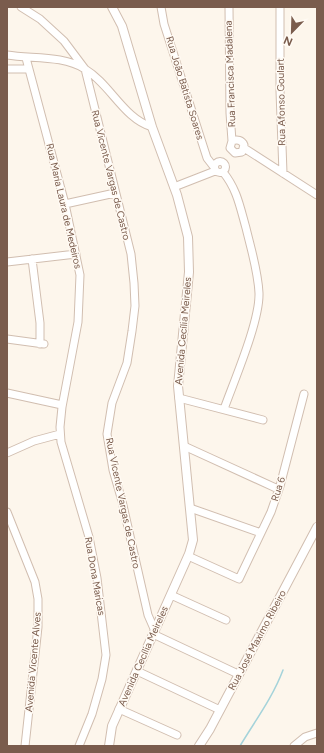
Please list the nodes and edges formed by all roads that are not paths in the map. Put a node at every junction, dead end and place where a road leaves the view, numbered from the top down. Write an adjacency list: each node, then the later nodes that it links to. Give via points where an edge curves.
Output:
1 (21, 7): 9 (street, via 40,19 64,41)
2 (112, 7): 11 (street, Avenida Cecília Meireles, via 122,26)
3 (161, 7): 16 (street, Rua João Batista Soares, via 164,24 207,158)
4 (229, 7): 12 (street, Rua Francisca Madalena)
5 (280, 7): 18 (street, Rua Afonso Goulart)
6 (7, 55): 7 (street)
7 (26, 58): 8 (street, Rua Maria Laura de Medeiros); 9 (street, via 58,60)
8 (29, 69): 10 (street); 22 (street, Rua Maria Laura de Medeiros)
9 (85, 69): 11 (street, via 139,121); 20 (street, Rua Vicente Vargas de Castro)
10 (7, 70)
11 (152, 126): 19 (street, Avenida Cecília Meireles)
12 (232, 142): 13 (street, via 241,141); 14 (street, via 230,146)
13 (244, 148): 14 (street, via 240,153); 18 (street)
14 (233, 152): 15 (street)
15 (224, 164): 16 (street, via 218,162); 17 (street)
16 (214, 169): 17 (street, via 219,173); 19 (street)
17 (223, 172): 31 (street, via 232,182 238,196 259,294 250,334)
18 (283, 173): 21 (street)
19 (174, 187): 29 (street, Avenida Cecília Meireles, via 188,237 189,272)
20 (115, 193): 22 (street); 44 (street, Rua Vicente Vargas de Castro, via 131,254 135,306 127,363 112,403 107,434 113,470)
21 (317, 195)
22 (65, 204): 23 (street, Rua Maria Laura de Medeiros)
23 (76, 254): 24 (street); 30 (street, Rua Maria Laura de Medeiros, via 80,275 78,322)
24 (32, 259): 25 (street); 26 (street, via 42,344)
25 (7, 262)
26 (7, 338)
27 (7, 392): 30 (street)
28 (304, 394): 36 (street, Rua 6)
29 (179, 398): 31 (street); 34 (street, Avenida Cecília Meireles)
30 (62, 404): 33 (street, Rua Dona Maricas)
31 (224, 410): 32 (street)
32 (263, 420)
33 (60, 434): 35 (street, via 34,441); 52 (street, Rua Dona Maricas, via 89,537 97,578 106,655 92,714)
34 (184, 446): 36 (street); 37 (street, Avenida Cecília Meireles)
35 (7, 453)
36 (278, 489): 40 (street, Rua 6)
37 (190, 508): 40 (street); 41 (street, Avenida Cecília Meireles, via 193,540)
38 (7, 512): 51 (street, Avenida Vicente Alves, via 35,582 38,599 38,627)
39 (316, 530): 46 (street, Rua José Maximo Ribeiro)
40 (260, 533): 41 (street, Rua 6, via 239,580)
41 (188, 556): 42 (street, Avenida Cecília Meireles)
42 (171, 595): 43 (street); 44 (street, Avenida Cecília Meireles)
43 (226, 620)
44 (154, 633): 45 (street, Avenida Cecília Meireles); 46 (street)
45 (136, 671): 47 (street, Avenida Cecília Meireles); 48 (street)
46 (238, 674): 48 (street, Rua José Maximo Ribeiro)
47 (119, 709): 50 (street); 53 (street, Avenida Cecília Meireles, via 112,726)
48 (220, 710): 54 (street, Rua José Maximo Ribeiro)
49 (317, 733): 55 (street, via 305,737)
50 (177, 735)
51 (25, 746)
52 (79, 746)
53 (109, 746)
54 (199, 746)
55 (294, 746)

